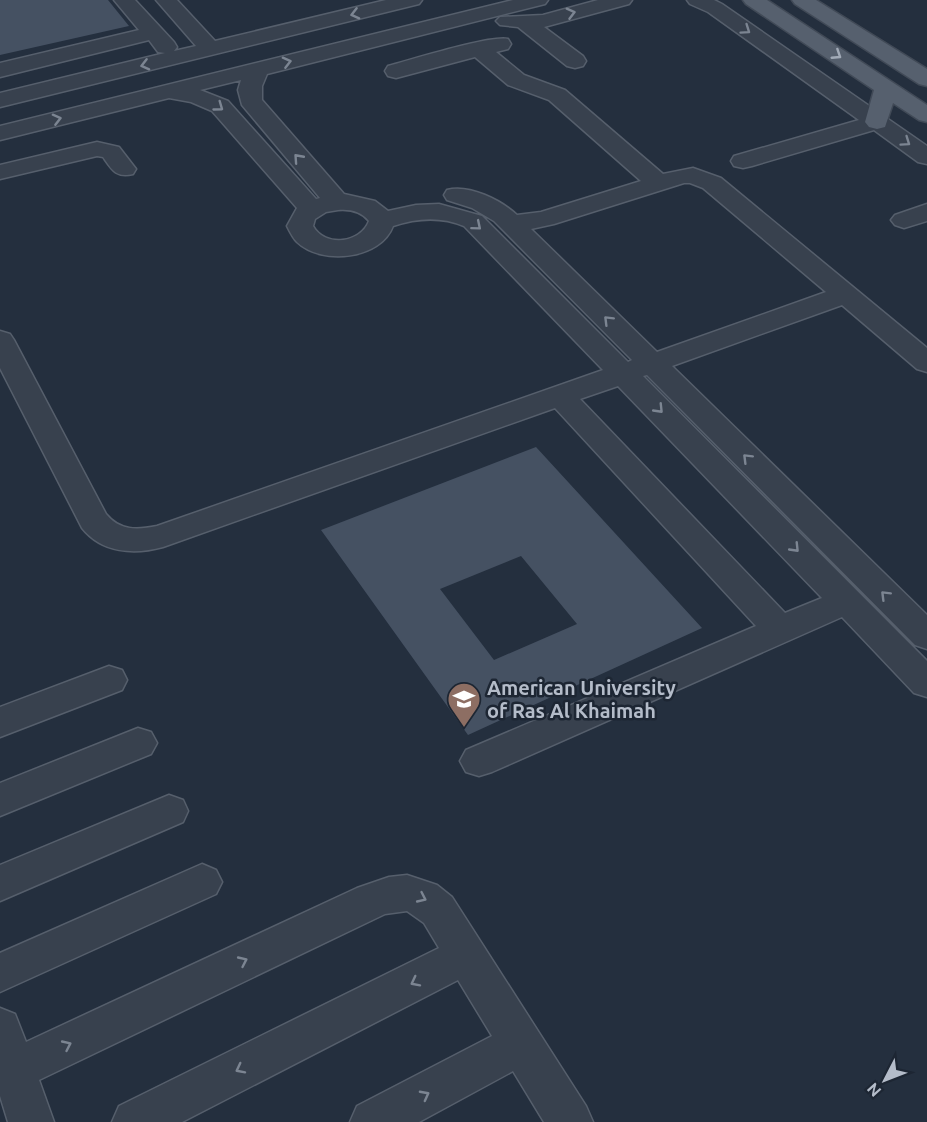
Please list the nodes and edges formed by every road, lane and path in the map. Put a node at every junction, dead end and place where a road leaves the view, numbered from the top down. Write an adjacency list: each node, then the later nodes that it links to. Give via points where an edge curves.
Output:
1 (124, 0): 13 (street)
2 (166, 0): 14 (street)
3 (412, 0): 14 (street, one-way to 14)
4 (538, 0): 10 (street)
5 (622, 0): 11 (street, one-way to 5)
6 (697, 0): 25 (street, one-way to 25, via 715,8)
7 (726, 0): 12 (main road)
8 (753, 0): 12 (main road)
9 (802, 0): 20 (main road)
10 (472, 16): 11 (street); 17 (street, one-way to 10)
11 (524, 22): 16 (street)
12 (801, 32): 21 (main road, one-way to 21)
13 (153, 33): 15 (street); 18 (street)
14 (210, 49): 15 (street)
15 (175, 57): 23 (street, one-way to 23)
16 (575, 62)
17 (260, 68): 22 (street); 32 (street, one-way to 17, via 253,105 249,90)
18 (0, 70)
19 (396, 71): 31 (street, via 490,47 516,80 556,95)
20 (927, 79)
21 (886, 87): 24 (main road); 25 (main road)
22 (164, 92): 26 (street, one-way to 22); 33 (street, one-way to 33, via 196,96 220,106)
23 (0, 100)
24 (927, 115)
25 (877, 122): 27 (street, one-way to 27); 28 (street)
26 (0, 132)
27 (927, 157)
28 (743, 161)
29 (124, 170): 30 (street, via 111,152 97,149)
30 (0, 171)
31 (659, 183): 35 (street, via 544,219); 36 (street, via 687,175 712,183)
32 (337, 202): 33 (street); 34 (street, via 359,203)
33 (311, 209): 34 (street, via 300,220 301,232 313,242 332,247 364,243 378,233)
34 (376, 214): 35 (street, via 418,195 452,195 481,203); 40 (street, one-way to 40, via 424,210 450,212 472,221)
35 (511, 224): 38 (street, one-way to 35)
36 (845, 295): 38 (street); 39 (street)
37 (0, 340): 41 (street, via 93,520 99,529 121,540 163,536)
38 (652, 363): 40 (street); 44 (street, one-way to 38)
39 (927, 363)
40 (624, 374): 41 (street); 42 (street, one-way to 42)
41 (560, 396): 43 (street)
42 (847, 601): 43 (street); 46 (street)
43 (780, 630): 49 (street)
44 (927, 636)
45 (109, 680): 47 (street)
46 (927, 683)
47 (0, 722)
48 (138, 744): 50 (street)
49 (479, 761)
50 (0, 800)
51 (169, 811): 53 (street)
52 (202, 882): 55 (street)
53 (0, 883)
54 (467, 955): 57 (street); 58 (street, one-way to 54, via 396,892 408,892 430,901); 60 (street, one-way to 60)
55 (0, 973)
56 (0, 1028): 58 (street)
57 (522, 1044): 61 (street, one-way to 57); 62 (street)
58 (14, 1070): 59 (street)
59 (32, 1122)
60 (135, 1122)
61 (373, 1122)
62 (570, 1122)

